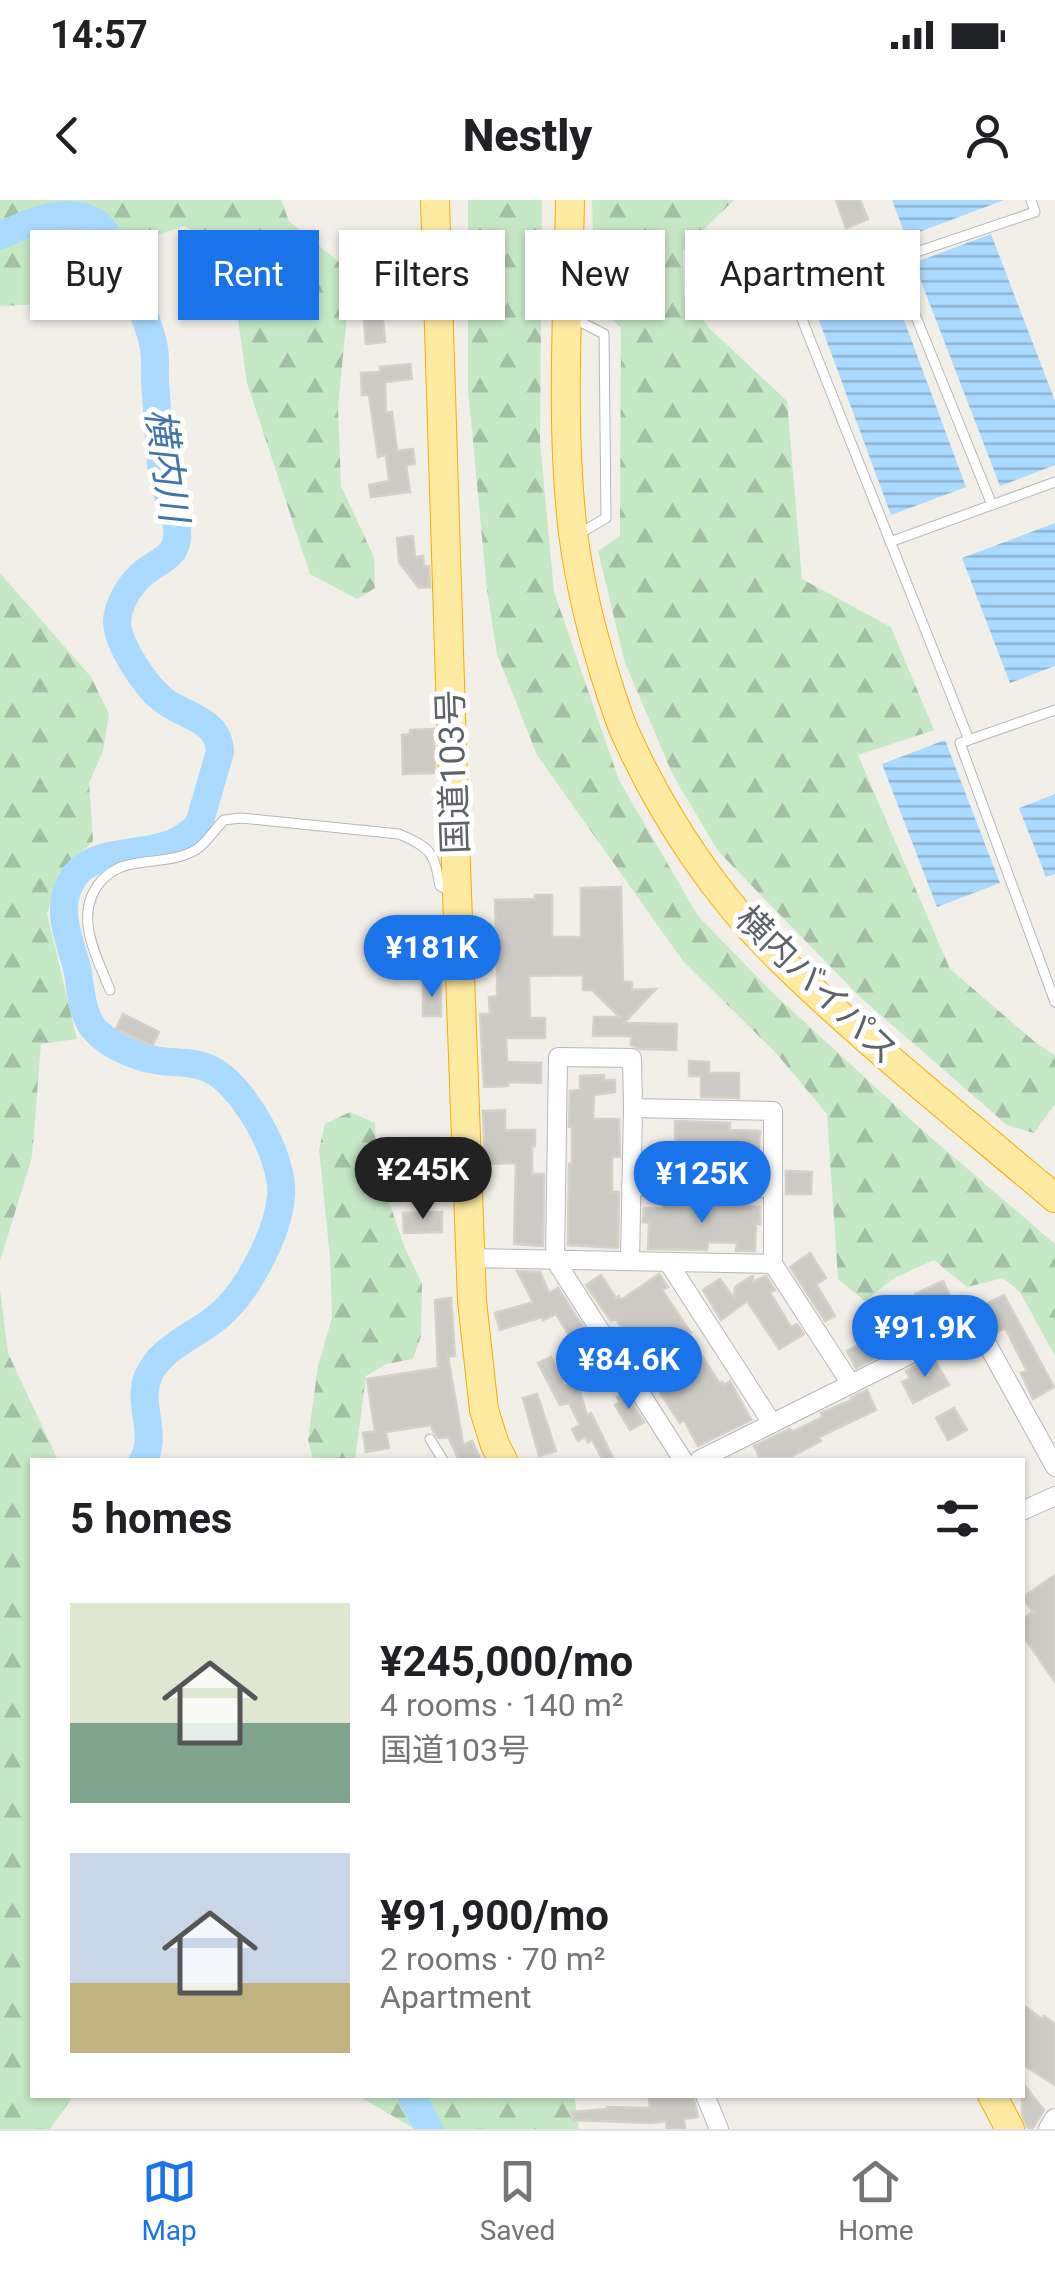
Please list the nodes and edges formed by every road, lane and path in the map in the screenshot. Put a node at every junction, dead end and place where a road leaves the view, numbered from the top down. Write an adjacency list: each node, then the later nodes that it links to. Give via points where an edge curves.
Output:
1 (435, 200): 16 (highway, 国道103号)
2 (570, 200): 4 (highway, 横内バイパス)
3 (1030, 200): 5 (lane, via 1035,212)
4 (569, 230)
5 (920, 251)
6 (568, 320): 12 (highway, 横内バイパス)
7 (576, 320): 12 (lane, via 604,334 606,518)
8 (802, 320): 13 (lane)
9 (917, 320): 11 (lane)
10 (1055, 482): 11 (lane)
11 (992, 505): 13 (lane)
12 (574, 537): 22 (highway, 横内バイパス, via 595,646 625,734 698,860 779,958)
13 (890, 542): 15 (lane)
14 (1055, 710): 15 (lane)
15 (969, 740): 18 (lane, via 960,743)
16 (457, 894): 17 (lane, via 440,886 423,844 399,834 224,820 200,847 122,866 93,890 86,911 89,935); 23 (highway, 国道103号)
17 (110, 990)
18 (1055, 1002)
19 (633, 1108): 20 (street); 21 (street, via 773,1111); 24 (street, via 632,1058 558,1057)
20 (631, 1186): 21 (street); 25 (street)
21 (773, 1188): 27 (street)
22 (1055, 1198)
23 (470, 1258): 24 (street); 32 (highway, 国道103号, via 484,1410)
24 (555, 1260): 25 (street); 33 (street)
25 (630, 1261): 26 (street)
26 (668, 1262): 27 (street); 29 (street)
27 (773, 1264): 28 (street)
28 (852, 1384): 29 (street); 35 (street, via 975,1322)
29 (772, 1423): 34 (street)
30 (430, 1439): 31 (lane)
31 (441, 1458)
32 (502, 1458)
33 (682, 1458)
34 (702, 1458)
35 (1055, 1467)
36 (1055, 1496): 37 (street)
37 (1025, 1510)
38 (706, 2098): 41 (street)
39 (994, 2098): 42 (highway)
40 (1055, 2120): 43 (street)
41 (720, 2129)
42 (1010, 2129)
43 (1049, 2129)

